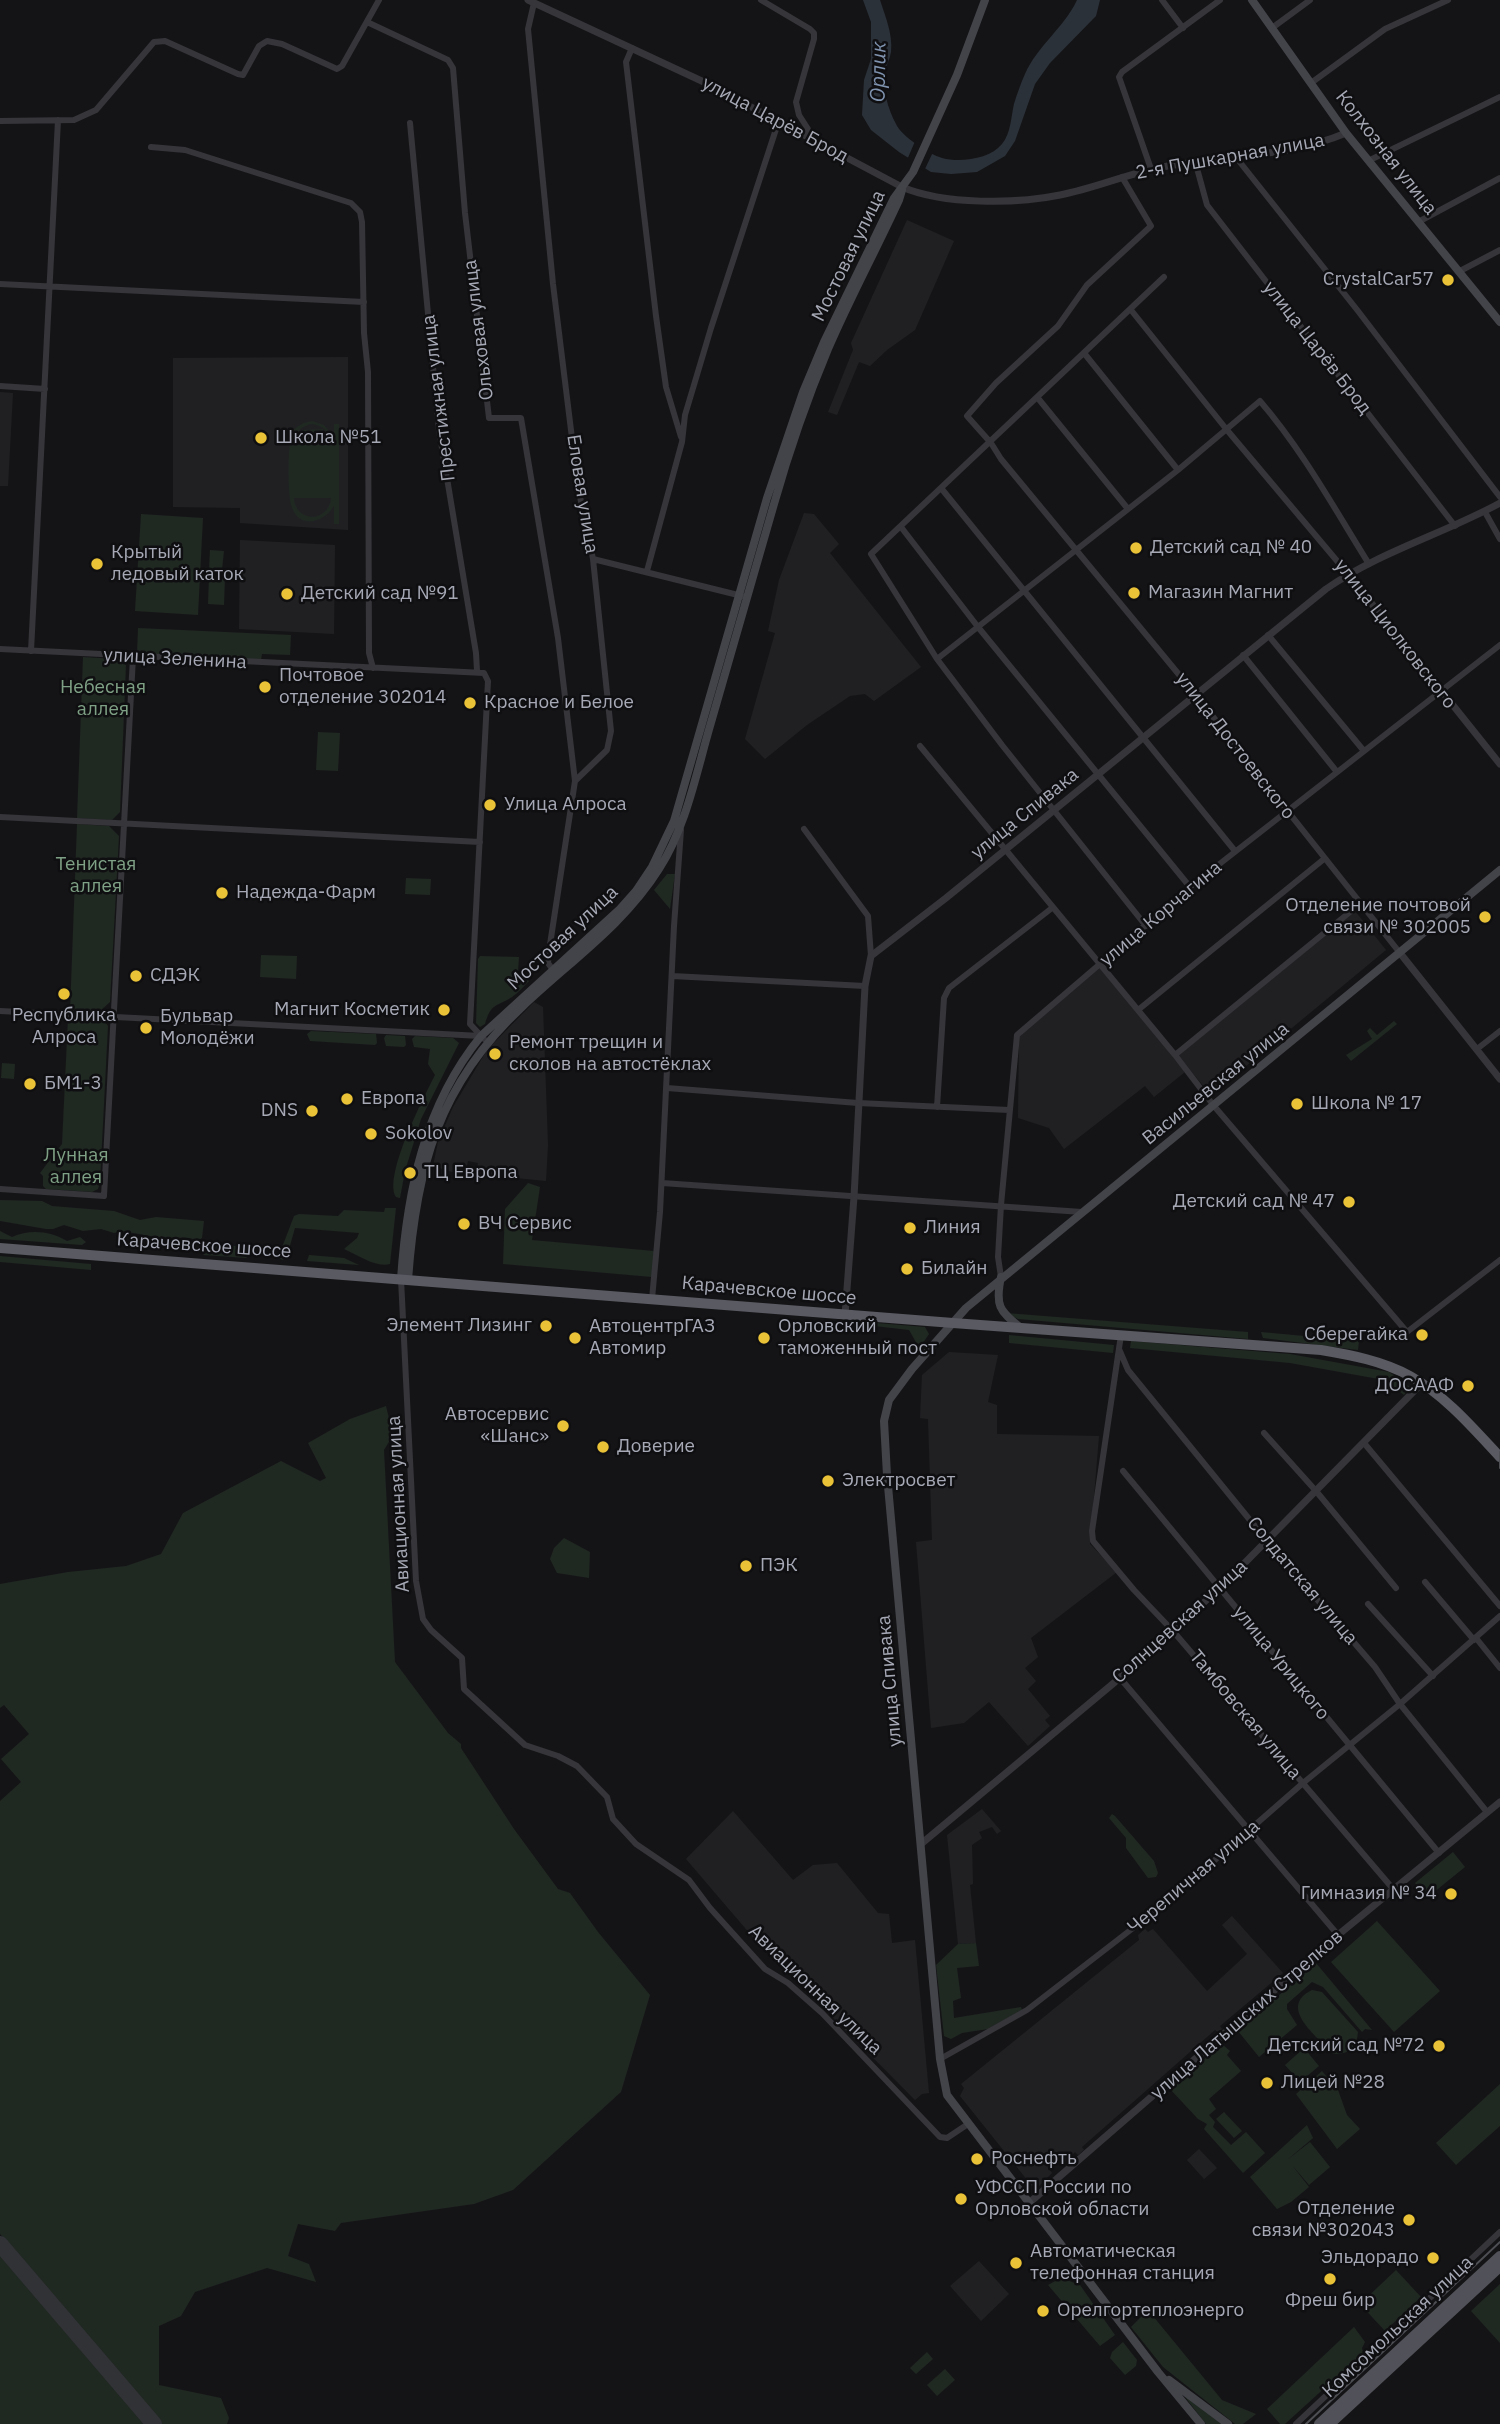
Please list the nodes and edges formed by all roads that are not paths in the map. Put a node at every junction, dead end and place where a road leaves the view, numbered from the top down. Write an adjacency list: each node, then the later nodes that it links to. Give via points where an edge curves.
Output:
1 (379, 0): 10 (street)
2 (761, 0): 21 (street, via 814,33 796,102 808,129)
3 (985, 0): 29 (main road, Мостовая улица, via 950,90)
4 (1162, 0): 11 (street)
5 (1220, 0): 11 (street)
6 (1252, 0): 12 (main road, Колхозная улица)
7 (1310, 0): 12 (street)
8 (1448, 0): 14 (street, via 1385,29)
9 (531, 1): 13 (street, улица Царёв Брод); 57 (street, Еловая улица, via 528,29 552,270 578,487)
10 (367, 22): 16 (street, via 337,69 267,41 259,46 243,75 238,75 165,41 155,42 96,110 85,117); 81 (street, Ольховая улица, via 448,60 453,68 489,418 521,418 558,638)
11 (1183, 27): 26 (street, via 1119,77)
12 (1272, 28): 14 (main road, Колхозная улица)
13 (632, 48): 17 (street, улица Царёв Брод); 45 (street, via 626,62 656,316 666,387)
14 (1311, 83): 20 (main road, Колхозная улица)
15 (1500, 97): 24 (street)
16 (58, 120): 18 (street); 36 (street)
17 (779, 120): 21 (street, улица Царёв Брод); 45 (street, via 711,327 685,415)
18 (0, 121)
19 (410, 123): 72 (street, Престижная улица, via 439,430)
20 (1346, 132): 23 (street, 2-я Пушкарная улица, via 1285,150); 24 (main road, Колхозная улица)
21 (806, 135): 29 (street, улица Царёв Брод)
22 (151, 147): 37 (street, via 186,150 351,203 362,222)
23 (1234, 156): 25 (street, 2-я Пушкарная улица); 49 (street)
24 (1370, 160): 31 (main road, Колхозная улица)
25 (1195, 162): 26 (street, 2-я Пушкарная улица); 53 (street, улица Царёв Брод, via 1207,205)
26 (1151, 169): 27 (street, 2-я Пушкарная улица)
27 (1122, 177): 30 (street, 2-я Пушкарная улица); 46 (street, улица Достоевского, via 1151,226 1087,285 1058,326 967,416)
28 (1500, 178): 31 (street)
29 (902, 187): 30 (street, улица Царёв Брод, via 940,198); 62 (main road, Мостовая улица, via 809,394)
30 (1031, 199)
31 (1419, 221): 33 (main road, Колхозная улица)
32 (1500, 250): 33 (street)
33 (1460, 271): 39 (main road, Колхозная улица)
34 (1164, 277): 38 (street)
35 (0, 284): 36 (street)
36 (51, 287): 37 (street); 42 (street)
37 (364, 302): 71 (street, via 369,653)
38 (1131, 310): 40 (street); 44 (street, улица Циолковского)
39 (1500, 322)
40 (1084, 353): 43 (street); 47 (street)
41 (0, 386): 42 (street)
42 (45, 388): 67 (street)
43 (1037, 397): 46 (street); 51 (street)
44 (1227, 430): 47 (street); 58 (street, via 1260,401 1310,466); 60 (street, улица Циолковского)
45 (682, 442): 59 (street)
46 (991, 443): 48 (street); 56 (street, улица Достоевского)
47 (1178, 470): 51 (street)
48 (941, 488): 54 (street); 61 (street)
49 (1500, 497)
50 (1500, 503): 52 (street, улица Спивака)
51 (1128, 509): 56 (street)
52 (1485, 512): 53 (street, улица Спивака); 55 (street)
53 (1455, 526): 58 (street, улица Спивака)
54 (901, 527): 63 (street); 70 (street, via 871,554)
55 (1500, 538)
56 (1076, 550): 61 (street); 74 (street, улица Достоевского)
57 (593, 559): 59 (street); 81 (street, Еловая улица, via 611,731 607,750)
58 (1369, 564): 60 (street, улица Спивака)
59 (648, 571): 62 (street)
60 (1348, 573): 64 (street, улица Спивака); 73 (street, улица Циолковского)
61 (1026, 590): 63 (street); 75 (street)
62 (743, 596): 85 (main road, Мостовая улица); 102 (main road, Мостовая улица, via 668,836 636,891)
63 (978, 627): 70 (street); 80 (street)
64 (1268, 635): 68 (street, улица Спивака); 77 (street)
65 (1500, 645): 73 (street, улица Корчагина)
66 (0, 649): 67 (street, улица Зеленина)
67 (31, 651): 69 (street, улица Зеленина)
68 (1243, 656): 74 (street, улица Спивака); 79 (street)
69 (133, 657): 71 (street, улица Зеленина); 86 (street)
70 (937, 659): 82 (street)
71 (373, 668): 72 (street, улица Зеленина)
72 (477, 671): 88 (street, via 488,681)
73 (1440, 692): 77 (street, улица Корчагина); 78 (street, улица Циолковского)
74 (1195, 694): 75 (street, улица Спивака); 83 (street, улица Достоевского)
75 (1144, 737): 80 (street, улица Спивака); 90 (street)
76 (920, 746): 89 (street)
77 (1364, 751): 79 (street, улица Корчагина)
78 (1499, 760)
79 (1337, 772): 83 (street, улица Корчагина)
80 (1099, 775): 82 (street, улица Спивака); 95 (street)
81 (575, 781): 102 (street, via 549,951)
82 (1054, 811): 89 (street, улица Спивака); 98 (street)
83 (1286, 811): 90 (street, улица Корчагина); 91 (street, улица Достоевского)
84 (0, 817): 86 (street)
85 (681, 823): 92 (main road, Мостовая улица); 94 (street)
86 (125, 824): 88 (street); 107 (street)
87 (804, 829): 100 (street, via 868,916)
88 (480, 842): 109 (street, via 470,1024)
89 (1006, 850): 97 (street); 100 (street, улица Спивака)
90 (1236, 851): 95 (street, улица Корчагина)
91 (1324, 859): 96 (street, улица Достоевского); 105 (street)
92 (660, 867): 94 (street, via 673,865); 109 (main road, Мостовая улица, via 625,914)
93 (1500, 870): 99 (main road, Васильевская улица)
94 (677, 872): 103 (street)
95 (1190, 887): 98 (street, улица Корчагина)
96 (1361, 903): 99 (street, улица Достоевского); 111 (street)
97 (1052, 908): 101 (street); 116 (street, via 949,988 944,998)
98 (1146, 926): 101 (street, улица Корчагина)
99 (1400, 953): 110 (street, улица Достоевского); 115 (main road, Васильевская улица)
100 (872, 956): 104 (street)
101 (1101, 965): 105 (street); 117 (street, улица Корчагина, via 1017,1035)
102 (553, 970): 109 (main road, Мостовая улица)
103 (672, 976): 104 (street); 113 (street)
104 (865, 986): 114 (street)
105 (1138, 1010): 111 (street)
106 (0, 1011): 107 (street)
107 (114, 1017): 109 (street); 119 (street, via 104,1196)
108 (1500, 1031): 110 (street)
109 (484, 1039): 126 (main road, Мостовая улица, via 471,1049 424,1140 407,1209)
110 (1477, 1049): 112 (street, улица Достоевского)
111 (1175, 1055): 115 (street)
112 (1500, 1079)
113 (667, 1087): 114 (street); 118 (street)
114 (858, 1103): 116 (street); 120 (street)
115 (1214, 1106): 122 (main road, Васильевская улица); 124 (street, via 1407,1332)
116 (937, 1107): 117 (street)
117 (1009, 1110): 121 (street, улица Корчагина)
118 (662, 1183): 120 (street); 127 (street)
119 (0, 1189)
120 (854, 1198): 121 (street); 128 (street)
121 (1001, 1205): 122 (street); 125 (street, улица Корчагина)
122 (1082, 1212): 125 (main road, Васильевская улица)
123 (0, 1248): 126 (highway, Карачевское шоссе)
124 (1500, 1260)
125 (1001, 1278): 129 (main road, Васильевская улица); 130 (main road, via 999,1305)
126 (404, 1279): 127 (highway, Карачевское шоссе); 162 (street, Авиационная улица, via 416,1581 423,1619 462,1658 464,1689 525,1745 577,1766 607,1797 613,1819 636,1844 689,1881 765,1969 821,2013 940,2137 947,2138)
127 (652, 1299): 128 (highway, Карачевское шоссе)
128 (845, 1315): 129 (highway, Карачевское шоссе)
129 (953, 1323): 130 (highway, Карачевское шоссе); 157 (main road, улица Спивака, via 895,1388 884,1421)
130 (1021, 1328): 131 (highway, Карачевское шоссе)
131 (1121, 1335): 132 (street, Тамбовская улица); 133 (highway, Карачевское шоссе, via 1321,1350 1376,1362)
132 (1119, 1349): 139 (street, Солдатская улица, via 1128,1370); 146 (street, Тамбовская улица, via 1093,1541)
133 (1422, 1383): 135 (street, Солнцевская улица); 136 (highway, Карачевское шоссе)
134 (1264, 1433): 138 (street)
135 (1364, 1443): 138 (street, Солнцевская улица); 144 (street)
136 (1497, 1449)
137 (1123, 1471): 141 (street, улица Урицкого)
138 (1316, 1491): 139 (street, Солнцевская улица); 142 (street)
139 (1267, 1541): 141 (street, Солнцевская улица); 151 (street, Солдатская улица, via 1375,1667)
140 (1425, 1582): 147 (street)
141 (1220, 1588): 146 (street, Солнцевская улица); 152 (street, улица Урицкого)
142 (1395, 1588)
143 (1368, 1604): 149 (street)
144 (1500, 1605)
145 (1500, 1616): 147 (street, Черепичная улица)
146 (1173, 1631): 150 (street, Солнцевская улица); 153 (street, Тамбовская улица)
147 (1475, 1639): 148 (street); 149 (street, Черепичная улица)
148 (1500, 1668)
149 (1433, 1676): 151 (street, Черепичная улица)
150 (1120, 1678): 156 (street); 157 (street, Солнцевская улица)
151 (1400, 1704): 152 (street, Черепичная улица); 155 (street, Солдатская улица)
152 (1349, 1747): 153 (street, Черепичная улица); 158 (street, улица Урицкого)
153 (1303, 1783): 156 (street, Черепичная улица); 159 (street, Тамбовская улица)
154 (1500, 1802): 155 (street, улица Латышских Стрелков)
155 (1487, 1812): 158 (street, улица Латышских Стрелков)
156 (1251, 1830): 160 (street); 161 (street, Черепичная улица, via 1027,2010)
157 (921, 1844): 161 (main road, улица Спивака)
158 (1439, 1853): 159 (street, улица Латышских Стрелков)
159 (1394, 1890): 160 (street, улица Латышских Стрелков)
160 (1338, 1935): 163 (street, улица Латышских Стрелков)
161 (940, 2059): 162 (main road, via 947,2095)
162 (968, 2124): 163 (main road)
163 (1029, 2203): 167 (main road)
164 (1500, 2232): 170 (street)
165 (1500, 2256): 171 (main road, Комсомольская улица)
166 (1500, 2267): 172 (main road, Комсомольская улица)
167 (1158, 2372): 168 (main road); 169 (main road)
168 (1201, 2424)
169 (1228, 2424)
170 (1296, 2424)
171 (1319, 2424)
172 (1330, 2424)

